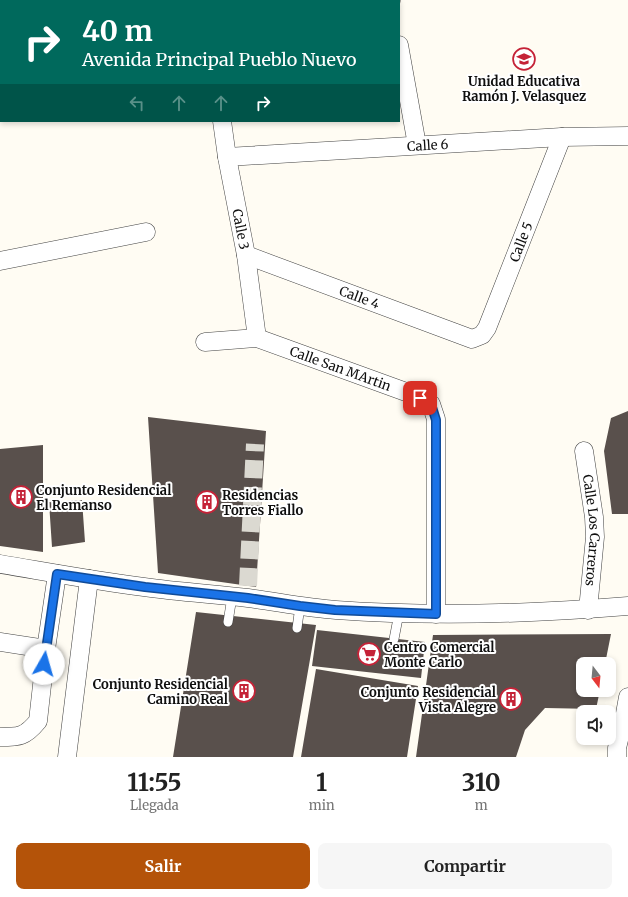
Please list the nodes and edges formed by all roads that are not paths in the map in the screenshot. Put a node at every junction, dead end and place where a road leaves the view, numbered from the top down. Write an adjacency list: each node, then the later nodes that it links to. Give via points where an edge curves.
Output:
1 (400, 51): 5 (street)
2 (222, 122): 6 (street, Calle 3)
3 (628, 136): 4 (street, Calle 6)
4 (562, 137): 5 (street, Calle 6); 11 (street, Calle 5, via 487,328 482,335)
5 (417, 145): 6 (street, Calle 6)
6 (227, 157): 8 (street, Calle 3)
7 (146, 232): 9 (street)
8 (246, 255): 10 (street, Calle 3); 11 (street, Calle 4)
9 (0, 261)
10 (256, 338): 12 (street, Calle San MArtin); 22 (street, Calle San MArtin, via 406,392 431,404 436,420)
11 (472, 338)
12 (205, 342)
13 (584, 451): 20 (street, Calle Los Carreros, via 595,537)
14 (0, 564): 15 (street)
15 (57, 574): 16 (street); 27 (street)
16 (89, 578): 17 (street, via 145,587); 30 (street)
17 (243, 594): 18 (street); 23 (lane)
18 (300, 606): 21 (street); 24 (lane)
19 (628, 606): 20 (street)
20 (588, 610): 22 (street)
21 (399, 613): 22 (street); 25 (lane)
22 (436, 614)
23 (228, 622)
24 (298, 628)
25 (394, 639)
26 (0, 642): 27 (street)
27 (46, 649): 29 (street, via 38,721 25,734)
28 (628, 697): 31 (street)
29 (0, 737)
30 (67, 757)
31 (617, 757)

